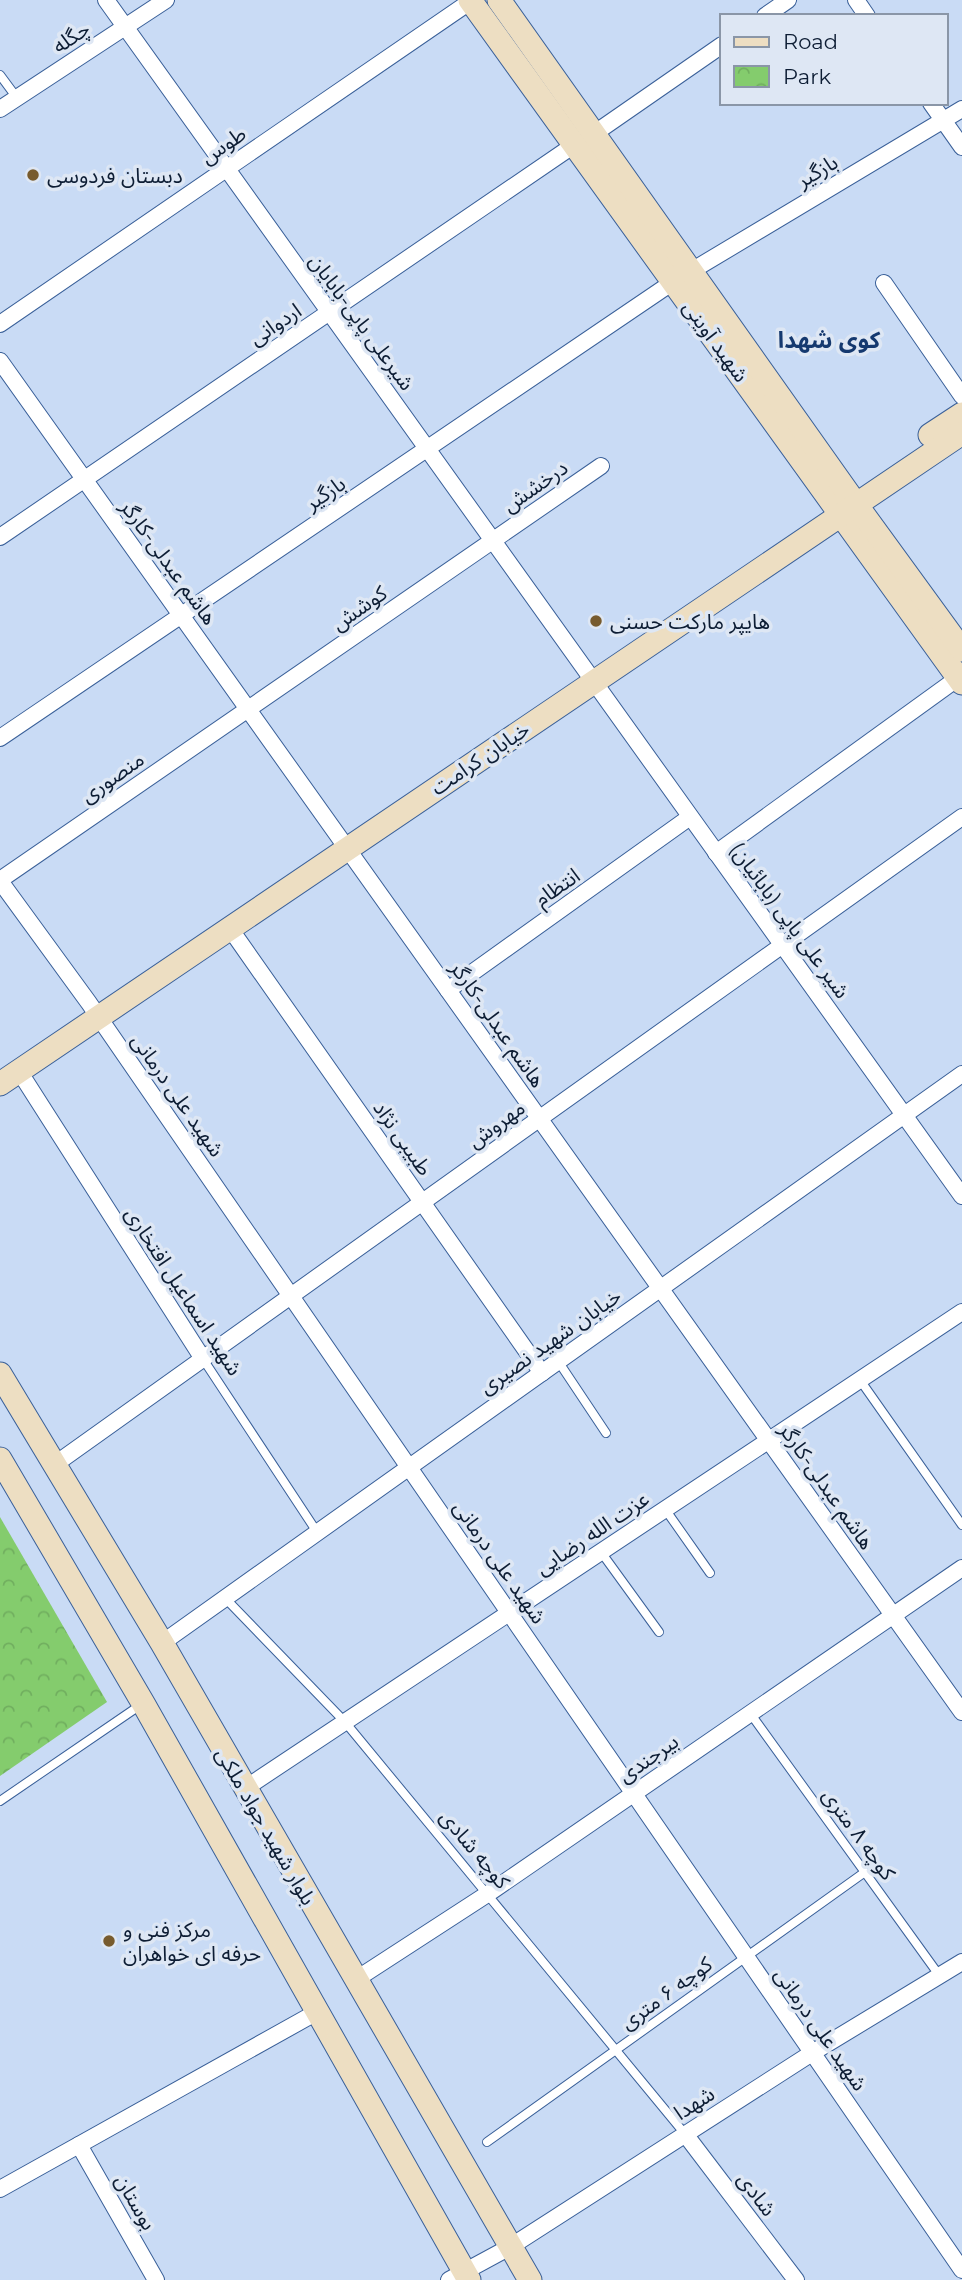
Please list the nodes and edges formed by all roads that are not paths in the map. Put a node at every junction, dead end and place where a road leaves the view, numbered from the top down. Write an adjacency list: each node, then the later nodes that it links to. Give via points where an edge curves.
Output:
1 (106, 0): 7 (street, شیرعلی پاپی-بابایان)
2 (166, 0): 7 (street, چگله)
3 (499, 0): 15 (main road, شهید آوینی)
4 (788, 0): 6 (street)
5 (470, 1): 16 (main road, شهید آوینی); 18 (street, طوس)
6 (768, 14)
7 (125, 27): 10 (street, چگله); 18 (street, شیرعلی پاپی-بابایان)
8 (720, 46): 15 (street)
9 (0, 75): 10 (lane)
10 (17, 99): 12 (street, چگله)
11 (932, 105): 14 (street)
12 (0, 109)
13 (962, 109): 14 (street, بازگیر)
14 (943, 120): 17 (street); 19 (street, بازگیر)
15 (595, 133): 19 (main road, شهید آوینی)
16 (574, 145): 19 (main road, شهید آوینی); 21 (street, اردوانی)
17 (962, 147)
18 (227, 168): 21 (street, شیرعلی پاپی-بابایان); 22 (street, طوس)
19 (683, 276): 27 (street, بازگیر); 30 (main road, شهید آوینی)
20 (884, 283): 24 (street)
21 (330, 312): 27 (street, شیرعلی پاپی-بابایان); 29 (street, اردوانی)
22 (0, 324)
23 (0, 361): 29 (street, هاشم عبدلی-کارگر)
24 (962, 396)
25 (962, 414): 30 (main road, خیابان کرامت)
26 (962, 433): 30 (main road, خیابان کرامت)
27 (427, 448): 32 (street, شیرعلی پاپی-بابایان); 33 (street, بازگیر)
28 (601, 466): 32 (street, درخشش)
29 (85, 480): 31 (street, اردوانی); 33 (street, هاشم عبدلی-کارگر)
30 (843, 502): 34 (main road, شهید آوینی); 35 (main road, خیابان کرامت); 36 (main road, شهید آوینی)
31 (0, 537)
32 (493, 541): 35 (street, شیرعلی پاپی-بابایان); 37 (street, کوشش)
33 (181, 615): 37 (street, هاشم عبدلی-کارگر); 38 (street, بازگیر)
34 (962, 650)
35 (588, 674): 39 (street, شیر علی پاپی (بابائیان)); 41 (main road, خیابان کرامت)
36 (960, 680): 42 (street)
37 (248, 709): 41 (street, هاشم عبدلی-کارگر); 43 (street, منصوری)
38 (0, 738)
39 (691, 817): 42 (street, شیر علی پاپی (بابائیان)); 46 (street, انتظام)
40 (962, 817): 45 (street, مهروش)
41 (343, 842): 44 (main road, خیابان کرامت); 46 (street, هاشم عبدلی-کارگر); 47 (main road, خیابان کرامت)
42 (716, 853): 45 (street, شیر علی پاپی (بابائیان))
43 (0, 881): 47 (street, شهید علی درمانی)
44 (229, 927): 47 (main road, خیابان کرامت); 53 (street, طبیبی نژاد)
45 (782, 945): 50 (street, شیر علی پاپی (بابائیان)); 51 (street, مهروش)
46 (448, 990): 51 (street, هاشم عبدلی-کارگر)
47 (94, 1010): 48 (main road, خیابان کرامت); 55 (street, شهید علی درمانی)
48 (6, 1073): 57 (street, شهید اسماعیل افتخاری)
49 (962, 1074): 50 (street, خیابان شهید نصیری)
50 (903, 1115): 52 (street, شیر علی پاپی (بابائیان)); 54 (street, خیابان شهید نصیری)
51 (539, 1119): 53 (street, مهروش); 54 (street, هاشم عبدلی-کارگر)
52 (962, 1196)
53 (422, 1202): 55 (street, مهروش); 59 (street, طبیبی نژاد)
54 (660, 1288): 58 (street, خیابان شهید نصیری); 63 (street, هاشم عبدلی-کارگر)
55 (291, 1296): 57 (street, مهروش); 66 (street, شهید علی درمانی)
56 (962, 1312): 61 (street, عزت الله رضایی)
57 (203, 1359): 65 (street, مهروش); 69 (lane, شهید اسماعیل افتخاری)
58 (558, 1361): 59 (street, خیابان شهید نصیری); 62 (lane)
59 (542, 1373): 66 (street, خیابان شهید نصیری)
60 (0, 1374): 65 (main road, بلوار شهید جواد ملکی)
61 (860, 1380): 63 (street, عزت الله رضایی); 68 (lane)
62 (606, 1433)
63 (769, 1440): 67 (street, عزت الله رضایی); 75 (street, هاشم عبدلی-کارگر)
64 (0, 1459): 78 (main road)
65 (54, 1465): 77 (main road, بلوار شهید جواد ملکی)
66 (409, 1467): 69 (street, خیابان شهید نصیری); 74 (street, شهید علی درمانی)
67 (665, 1509): 70 (street, عزت الله رضایی); 72 (lane)
68 (962, 1525)
69 (317, 1532): 73 (street, خیابان شهید نصیری)
70 (601, 1552): 74 (street, عزت الله رضایی); 76 (lane)
71 (962, 1568): 75 (street, بیرجندی)
72 (710, 1573)
73 (225, 1598): 77 (street, خیابان شهید نصیری); 81 (lane, کوچه شادی)
74 (509, 1613): 81 (street, عزت الله رضایی); 83 (street, شهید علی درمانی)
75 (893, 1615): 79 (street, هاشم عبدلی-کارگر); 80 (street, بیرجندی)
76 (659, 1632)
77 (162, 1643): 82 (main road, بلوار شهید جواد ملکی)
78 (144, 1703): 84 (lane); 91 (main road)
79 (961, 1709)
80 (750, 1713): 83 (street, بیرجندی); 85 (lane, کوچه ۸ متری)
81 (345, 1722): 82 (street, عزت الله رضایی); 86 (lane, کوچه شادی)
82 (244, 1789): 90 (main road, بلوار شهید جواد ملکی)
83 (634, 1794): 86 (street, بیرجندی); 87 (street, شهید علی درمانی)
84 (0, 1801)
85 (865, 1872): 87 (lane, کوچه ۶ متری); 89 (lane, کوچه ۸ متری)
86 (489, 1893): 90 (street, بیرجندی); 92 (lane, کوچه شادی)
87 (746, 1957): 92 (lane, کوچه ۶ متری); 93 (street, شهید علی درمانی)
88 (959, 1969): 89 (street, شهدا)
89 (939, 1975): 93 (street, شهدا)
90 (355, 1979): 98 (main road, بلوار شهید جواد ملکی)
91 (317, 2012): 96 (street); 100 (main road)
92 (616, 2050): 94 (lane, کوچه شادی); 95 (lane, کوچه ۶ متری)
93 (812, 2053): 94 (street, شهدا); 99 (street, شهید علی درمانی)
94 (685, 2134): 98 (street, شهدا); 103 (street, شادی)
95 (487, 2142)
96 (79, 2145): 97 (street); 101 (street, بوستان)
97 (0, 2189)
98 (510, 2247): 100 (street, شهدا); 102 (main road, بلوار شهید جواد ملکی)
99 (962, 2270)
100 (461, 2277)
101 (151, 2278)
102 (530, 2280)
103 (796, 2280)

